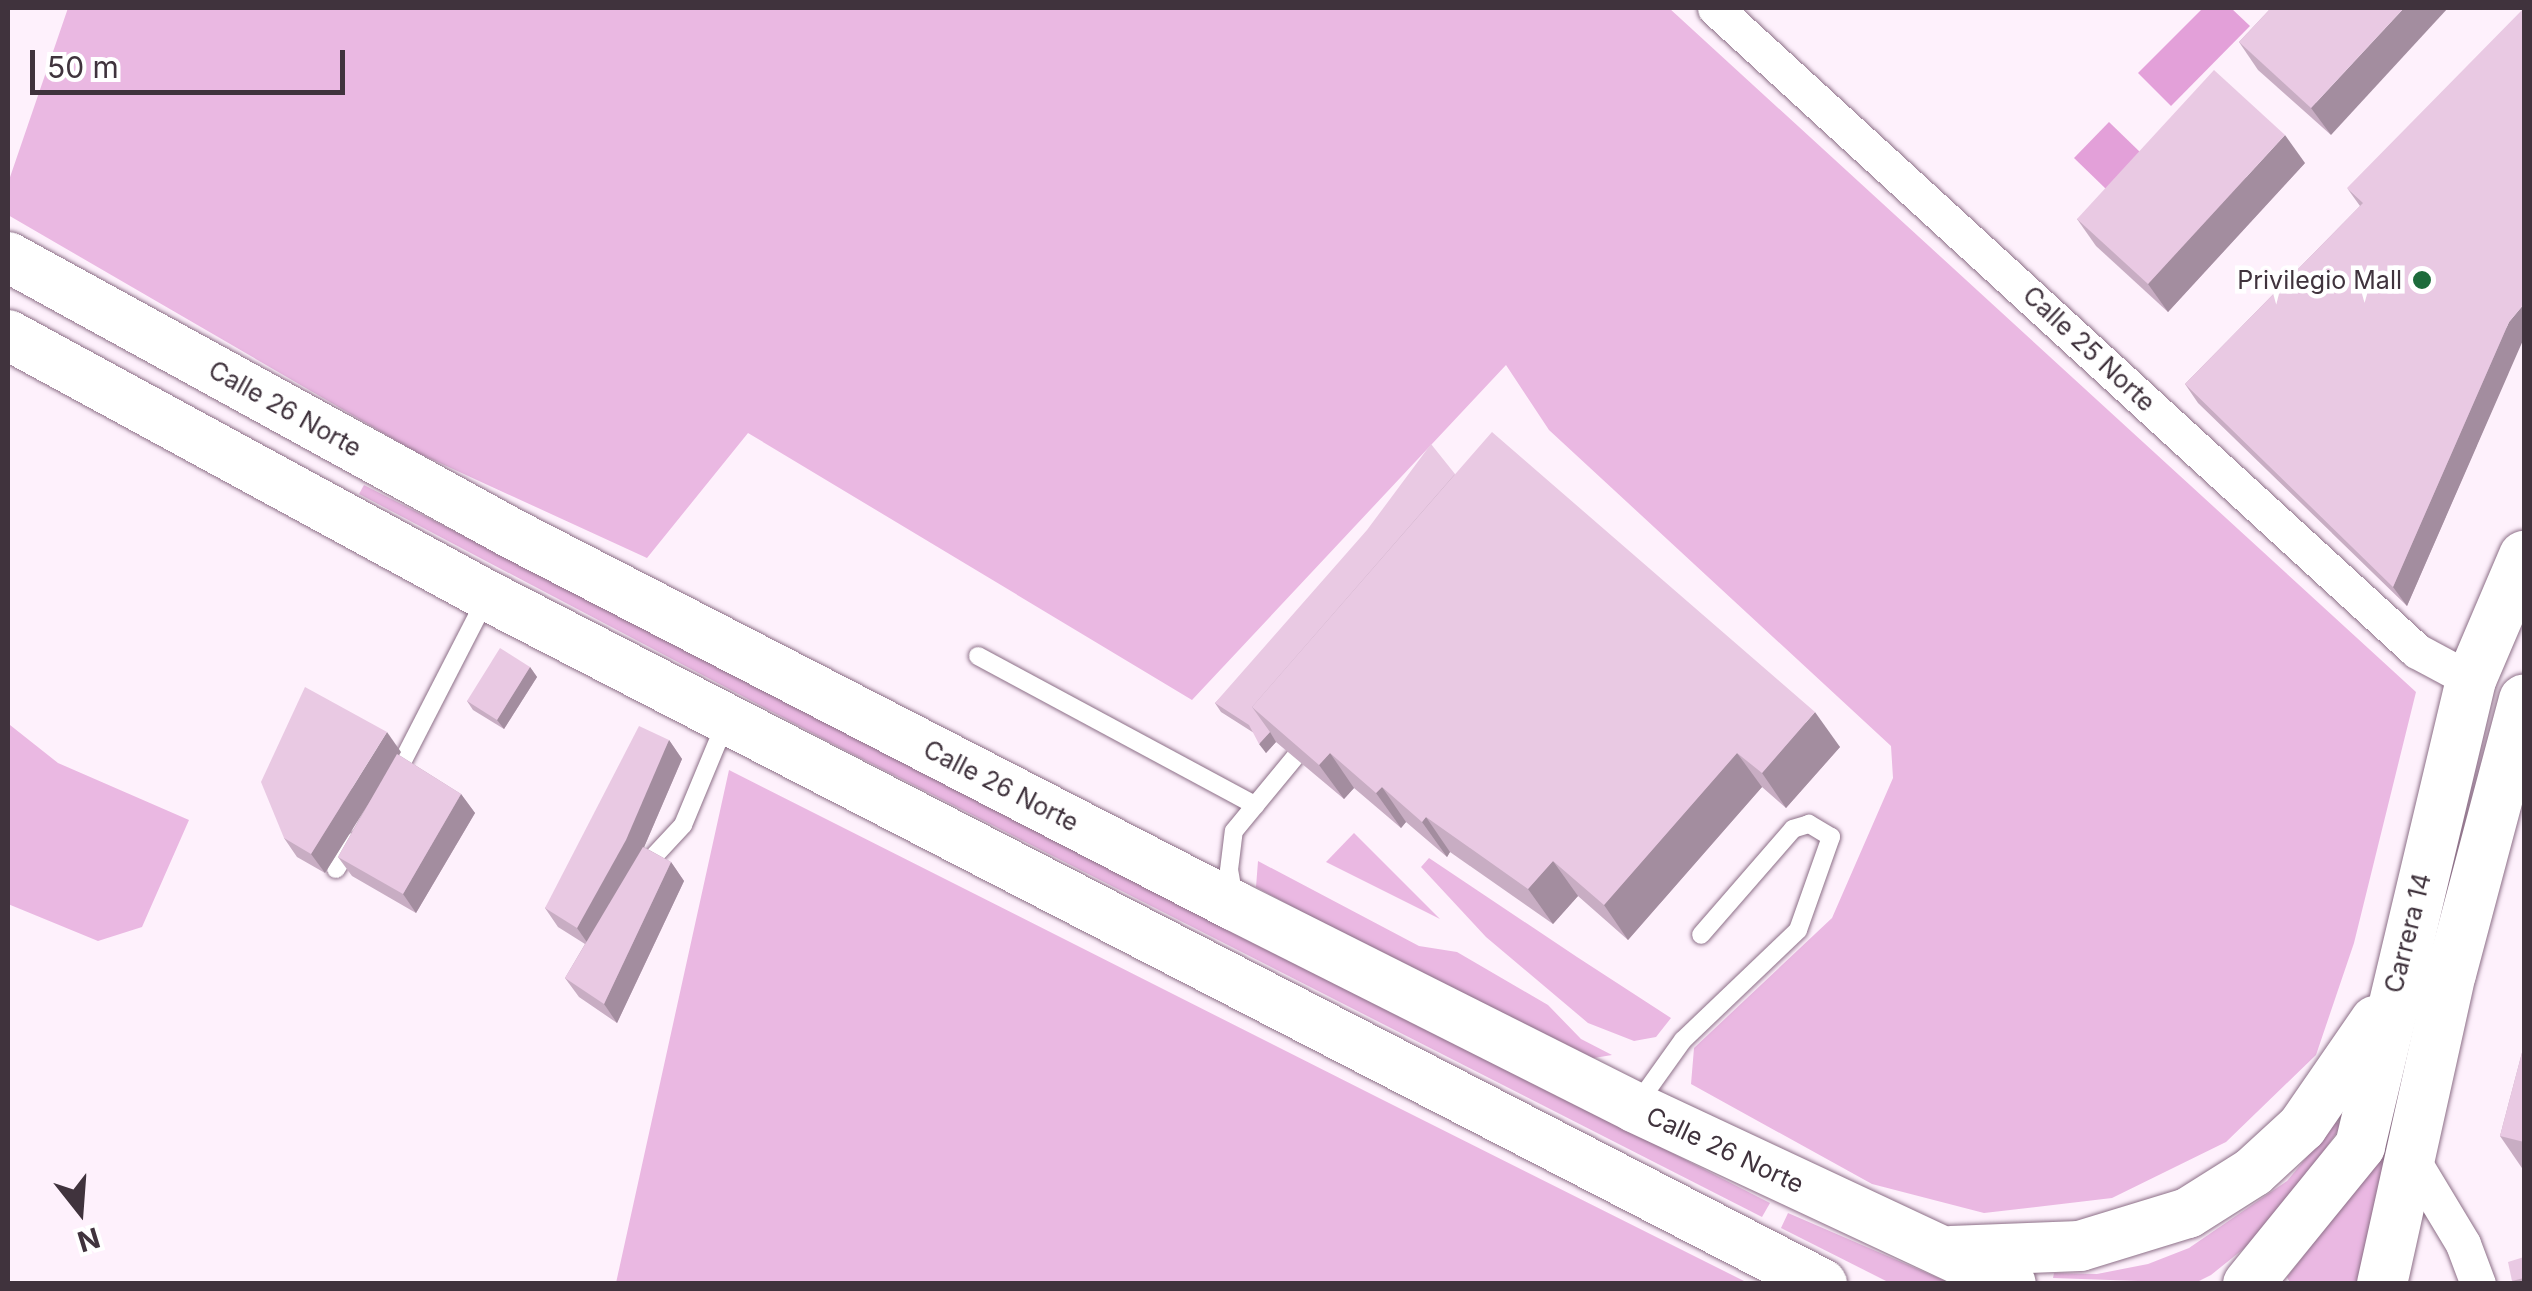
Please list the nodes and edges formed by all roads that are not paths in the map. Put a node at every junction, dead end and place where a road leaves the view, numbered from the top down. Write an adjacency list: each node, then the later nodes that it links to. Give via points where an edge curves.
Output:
1 (1716, 8): 7 (street, Calle 25 Norte, via 2417,651)
2 (17, 262): 16 (street, Calle 26 Norte, via 512,534)
3 (8, 335): 5 (street)
4 (2524, 556): 7 (street, Carrera 14)
5 (483, 594): 9 (street); 11 (lane)
6 (978, 656): 12 (lane)
7 (2471, 680): 18 (street, Carrera 14)
8 (2524, 700): 20 (street, Carrera 14, via 2451,974)
9 (727, 718): 15 (lane, via 683,824); 22 (street)
10 (1295, 757): 12 (lane)
11 (378, 802)
12 (1255, 805): 16 (lane, via 1234,831 1229,870)
13 (368, 819): 14 (lane)
14 (336, 869)
15 (632, 887)
16 (1235, 906): 19 (street, Calle 26 Norte)
17 (1702, 935): 19 (lane, via 1794,830 1808,824 1831,837 1798,930 1682,1040)
18 (2394, 986): 21 (street, via 2352,1063 2302,1127 2204,1204 2136,1234 2080,1246); 24 (street, Carrera 14, via 2360,1146)
19 (1634, 1107): 21 (street, Calle 26 Norte)
20 (2412, 1160): 25 (street, Carrera 14); 26 (street, via 2463,1244)
21 (1951, 1251): 23 (street, Calle 26 Norte)
22 (1822, 1284)
23 (2010, 1284)
24 (2248, 1284)
25 (2382, 1284)
26 (2478, 1284)

